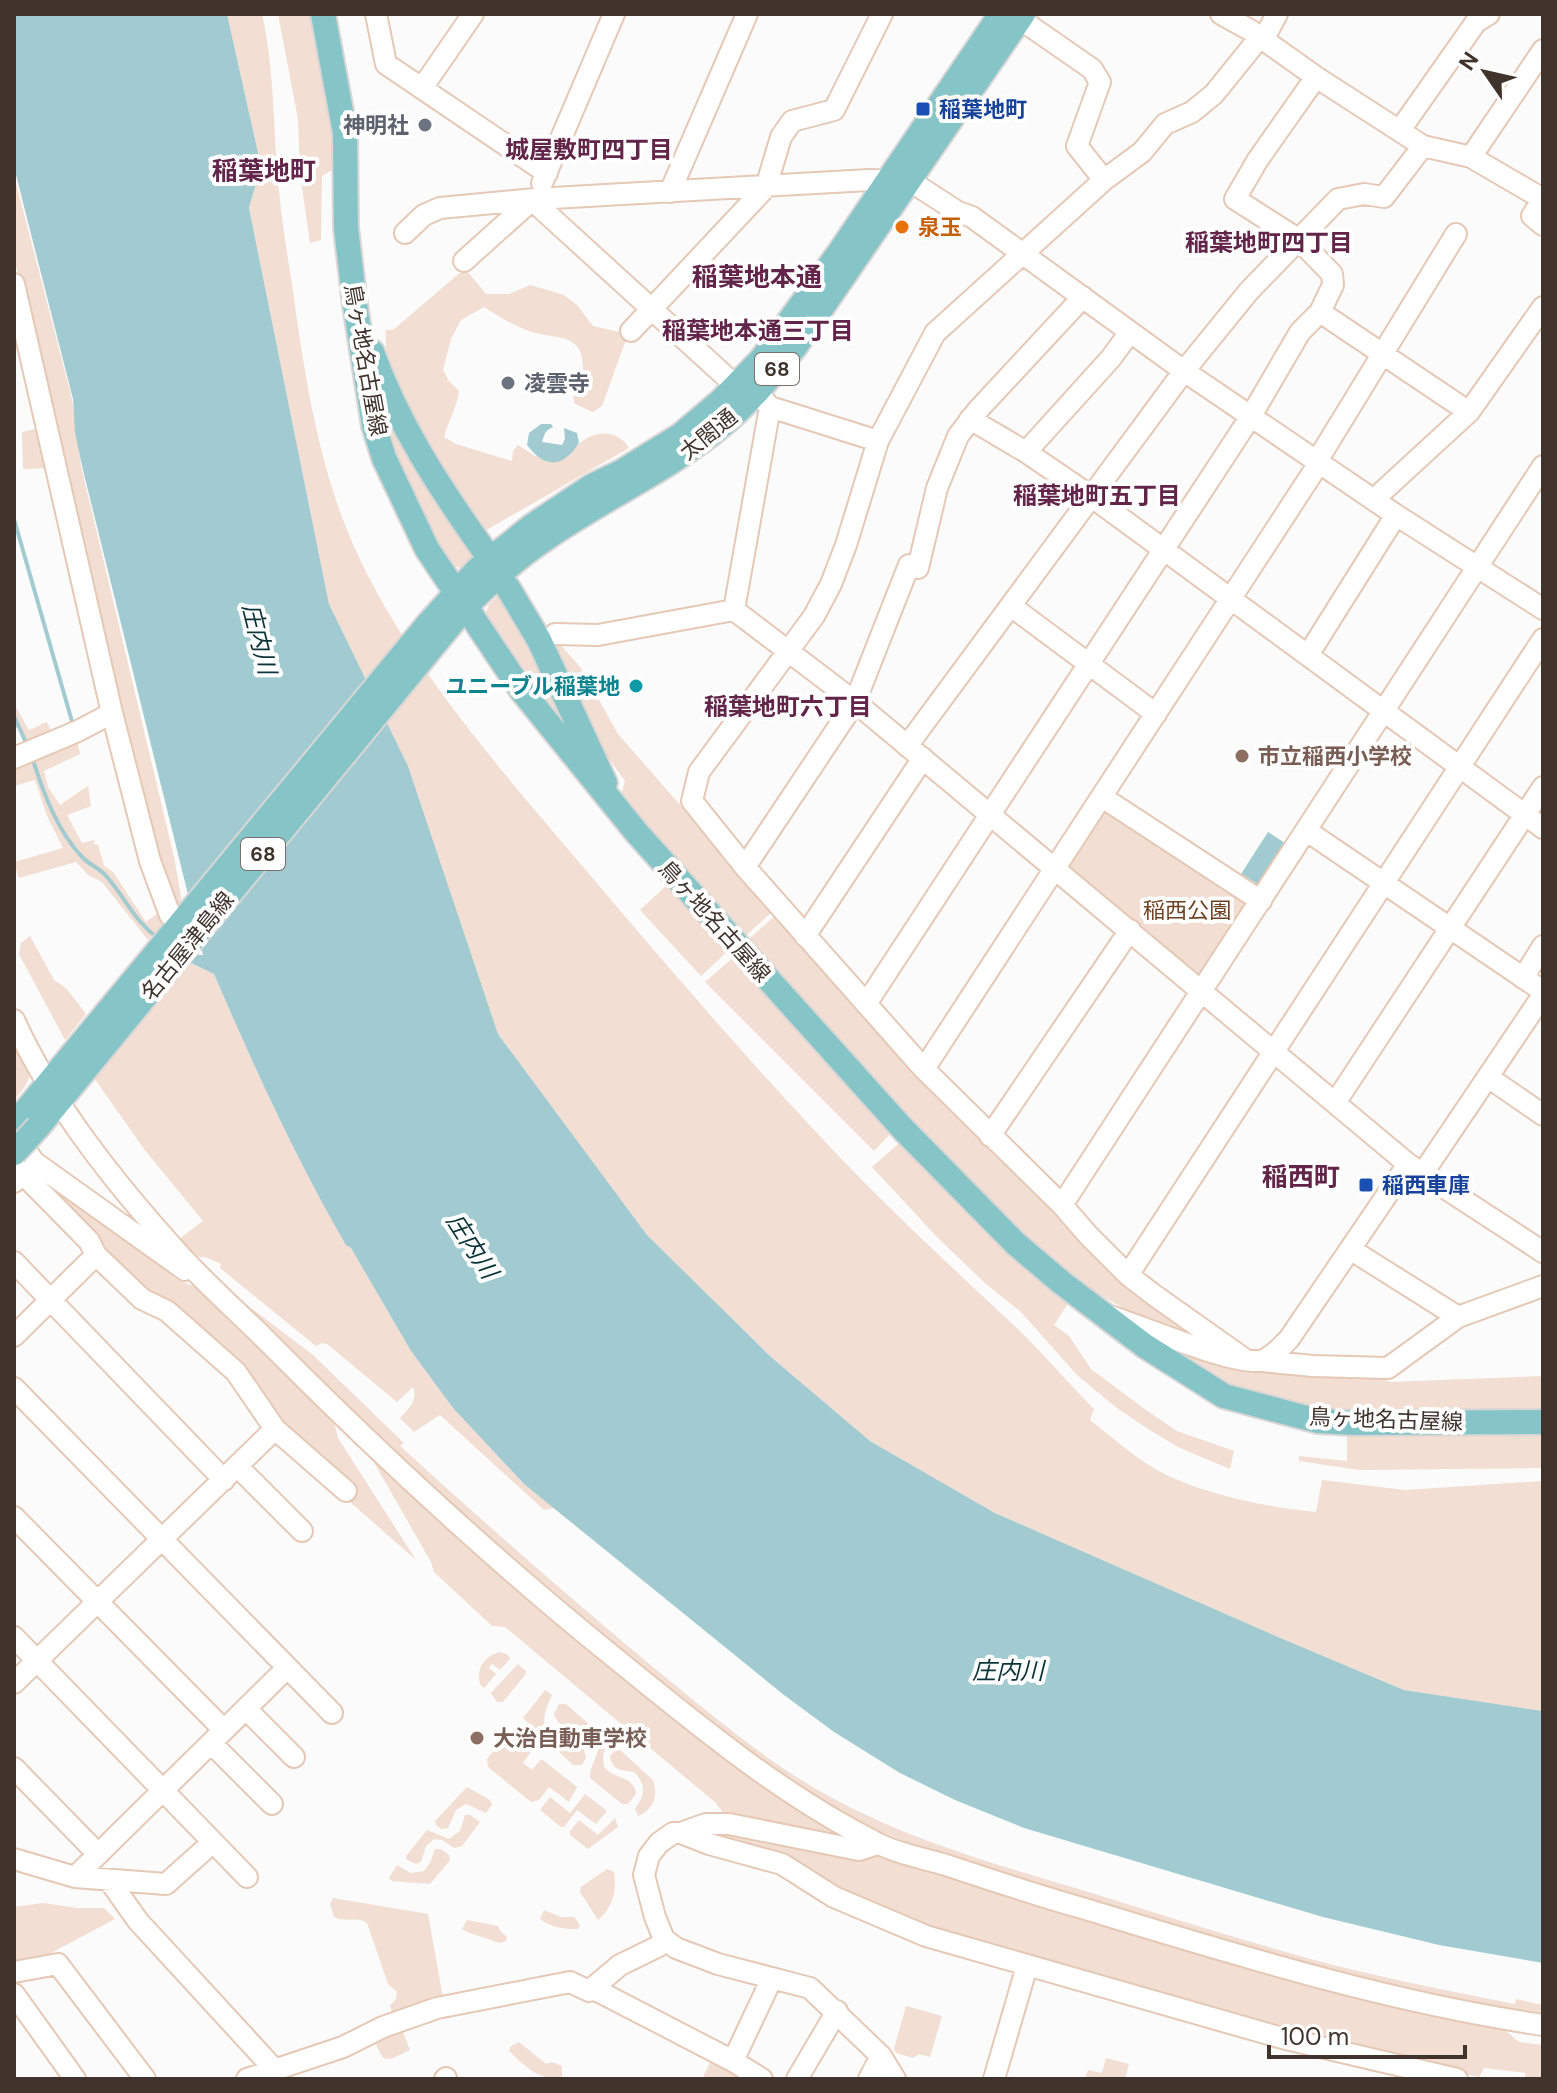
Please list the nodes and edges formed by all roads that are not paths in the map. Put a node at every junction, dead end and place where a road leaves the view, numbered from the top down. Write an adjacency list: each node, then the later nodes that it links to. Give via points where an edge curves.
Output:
1 (323, 14): 32 (main road, 鳥ヶ地名古屋線, via 345,133 346,228)
2 (376, 14): 14 (street, via 386,64)
3 (473, 14): 14 (street)
4 (614, 14): 18 (street)
5 (747, 14): 22 (street)
6 (882, 14): 21 (street, via 834,110 792,121 781,137)
7 (1221, 14): 11 (street)
8 (1277, 14): 11 (street)
9 (1007, 16): 19 (main road, 太閤通 / 68); 20 (street, via 1092,69 1100,82 1077,146)
10 (1477, 17): 15 (street)
11 (1261, 39): 13 (street); 20 (street, via 1214,94 1165,124 1142,152)
12 (1543, 50): 17 (street)
13 (1316, 77): 15 (street); 27 (street, via 1235,199)
14 (422, 88): 18 (street)
15 (1400, 130): 16 (street)
16 (1423, 146): 17 (street); 27 (street, via 1384,197 1338,199)
17 (1471, 157): 24 (street, via 1543,199 1532,216)
18 (547, 173): 23 (street)
19 (899, 180): 21 (street); 28 (street, via 972,217); 40 (main road, 太閤通 / 68, via 761,360)
20 (1104, 180): 28 (street)
21 (766, 187): 22 (street); 34 (street)
22 (670, 192): 23 (street)
23 (534, 199): 25 (street, via 440,208); 29 (street); 34 (street)
24 (1543, 225)
25 (405, 233)
26 (1456, 234): 38 (street)
27 (1298, 239): 35 (street, via 1332,274 1333,285); 39 (street)
28 (1023, 254): 31 (street); 44 (street, via 935,333)
29 (464, 261)
30 (14, 284): 68 (street)
31 (1083, 297): 37 (street); 43 (street)
32 (355, 305): 52 (main road, via 399,416); 56 (main road, 鳥ヶ地名古屋線, via 384,458 427,549)
33 (1543, 307): 41 (street)
34 (653, 310): 36 (street); 40 (street)
35 (1320, 312): 38 (street); 42 (street, via 1300,332)
36 (631, 331)
37 (1130, 332): 39 (street); 45 (street)
38 (1384, 355): 41 (street); 46 (street)
39 (1184, 371): 42 (street); 48 (street)
40 (754, 395): 44 (street); 56 (main road, 太閤通 / 68, via 706,415 656,452 532,526 477,570); 59 (street)
41 (1469, 412): 49 (street)
42 (1251, 416): 46 (street); 51 (street)
43 (970, 419): 45 (street); 66 (street, via 958,436 914,566)
44 (878, 441): 63 (street, via 831,584)
45 (1026, 452): 48 (street)
46 (1318, 462): 49 (street); 55 (street)
47 (1543, 466): 53 (street)
48 (1092, 497): 51 (street); 57 (street)
49 (1376, 501): 50 (street)
50 (1396, 515): 53 (street); 64 (street)
51 (1164, 548): 55 (street); 65 (street)
52 (483, 549)
53 (1478, 567): 58 (street); 67 (street)
54 (508, 588): 79 (main road, via 539,640 606,786)
55 (1230, 598): 64 (street); 69 (street)
56 (461, 599): 60 (main road, 太閤通 / 68); 79 (main road, 鳥ヶ地名古屋線, via 522,691)
57 (1011, 606): 65 (street); 70 (street)
58 (1543, 609)
59 (734, 610): 61 (street, via 598,635); 63 (street)
60 (435, 629): 97 (main road, 名古屋津島線 / 68)
61 (555, 634)
62 (1543, 639): 72 (street)
63 (787, 652): 66 (street); 80 (street, via 699,772 692,801)
64 (1308, 655): 67 (street)
65 (1089, 663): 69 (street); 75 (street)
66 (855, 702): 70 (street); 80 (street)
67 (1385, 712): 72 (street); 78 (street)
68 (112, 713): 71 (street); 84 (street, via 150,861)
69 (1156, 714): 74 (street)
70 (915, 752): 75 (street); 87 (street)
71 (14, 758)
72 (1461, 768): 76 (street); 82 (street)
73 (1543, 787): 76 (street)
74 (1102, 797): 81 (street); 83 (street)
75 (991, 813): 81 (street); 92 (street)
76 (1525, 815): 77 (street); 85 (street)
77 (1543, 828)
78 (1307, 831): 82 (street); 83 (street)
79 (637, 833): 114 (main road, 鳥ヶ地名古屋線, via 902,1128 1016,1244)
80 (745, 867): 87 (street)
81 (1056, 868): 86 (street); 95 (street)
82 (1384, 884): 85 (street); 94 (street)
83 (1261, 901): 90 (street)
84 (170, 915)
85 (1450, 928): 89 (street); 98 (street)
86 (1130, 930): 90 (street); 101 (street)
87 (805, 936): 92 (street)
88 (1543, 946): 89 (street)
89 (1523, 978): 91 (street)
90 (1202, 993): 94 (street); 105 (street)
91 (1543, 993): 96 (street)
92 (866, 1004): 95 (street)
93 (14, 1020): 97 (street)
94 (1273, 1053): 98 (street); 111 (street)
95 (924, 1069): 101 (street)
96 (1488, 1077): 99 (street); 103 (street)
97 (54, 1093): 100 (main road, 68); 110 (street, via 126,1192)
98 (1335, 1103): 103 (street)
99 (1543, 1115)
100 (23, 1124): 102 (main road, 68, bridge); 110 (street, via 34,1162 182,1270)
101 (990, 1136): 105 (street)
102 (14, 1153)
103 (1415, 1169): 106 (street); 107 (street)
104 (14, 1182): 108 (street, via 22,1173 89,1241)
105 (1062, 1205): 111 (street)
106 (1539, 1241)
107 (1350, 1249): 115 (street); 117 (street, via 1289,1339 1278,1351)
108 (96, 1255): 113 (street); 120 (street, via 142,1299 167,1311 236,1372)
109 (14, 1262): 113 (street)
110 (197, 1272): 140 (street, via 400,1473 557,1611 760,1772)
111 (1128, 1275): 117 (street)
112 (1543, 1286): 115 (street)
113 (51, 1300): 116 (street); 121 (street)
114 (1106, 1315): 117 (street); 119 (main road, 鳥ヶ地名古屋線, via 1224,1396 1280,1413 1354,1423)
115 (1458, 1317): 117 (street, via 1388,1368)
116 (14, 1336)
117 (1252, 1360)
118 (14, 1388): 125 (street)
119 (1543, 1422)
120 (275, 1429): 121 (street); 122 (street)
121 (231, 1473): 124 (street); 125 (street)
122 (346, 1491)
123 (14, 1517): 126 (street)
124 (302, 1531)
125 (163, 1540): 126 (street); 129 (street)
126 (98, 1602): 128 (street); 133 (street)
127 (14, 1637): 128 (street)
128 (37, 1660): 130 (street); 136 (street)
129 (287, 1668): 131 (street); 132 (street)
130 (14, 1683)
131 (246, 1709): 133 (street); 134 (street)
132 (332, 1713)
133 (218, 1736): 136 (street); 137 (street)
134 (294, 1757)
135 (14, 1768): 141 (street)
136 (163, 1790): 139 (street); 141 (street)
137 (272, 1804)
138 (681, 1833): 140 (street, via 706,1824 729,1824 859,1850); 146 (street, via 659,1843 644,1875); 147 (street, via 782,1864 834,1897 926,1936)
139 (213, 1842): 144 (street); 145 (street, via 166,1884)
140 (877, 1844): 153 (street, via 1287,1970)
141 (98, 1854): 143 (street)
142 (14, 1859): 143 (street)
143 (75, 1877): 145 (street)
144 (247, 1877)
145 (109, 1880): 158 (street, via 138,1921)
146 (664, 1939): 149 (street, via 718,1964); 150 (street)
147 (1027, 1966): 166 (street); 167 (street, via 1282,2038)
148 (14, 1972): 160 (street, via 58,1964)
149 (772, 1978): 152 (street, via 810,1988); 157 (street)
150 (592, 1988): 157 (street); 158 (street, via 570,1982 437,2008)
151 (14, 1994): 159 (street)
152 (837, 2011): 156 (street); 163 (street)
153 (1519, 2022): 154 (street); 155 (street)
154 (1543, 2025)
155 (1543, 2040)
156 (881, 2056): 164 (street); 165 (street)
157 (733, 2061): 162 (street)
158 (286, 2071): 161 (street)
159 (75, 2079)
160 (145, 2079)
161 (247, 2079)
162 (762, 2079)
163 (797, 2079)
164 (869, 2079)
165 (895, 2079)
166 (994, 2079)
167 (1457, 2079)

